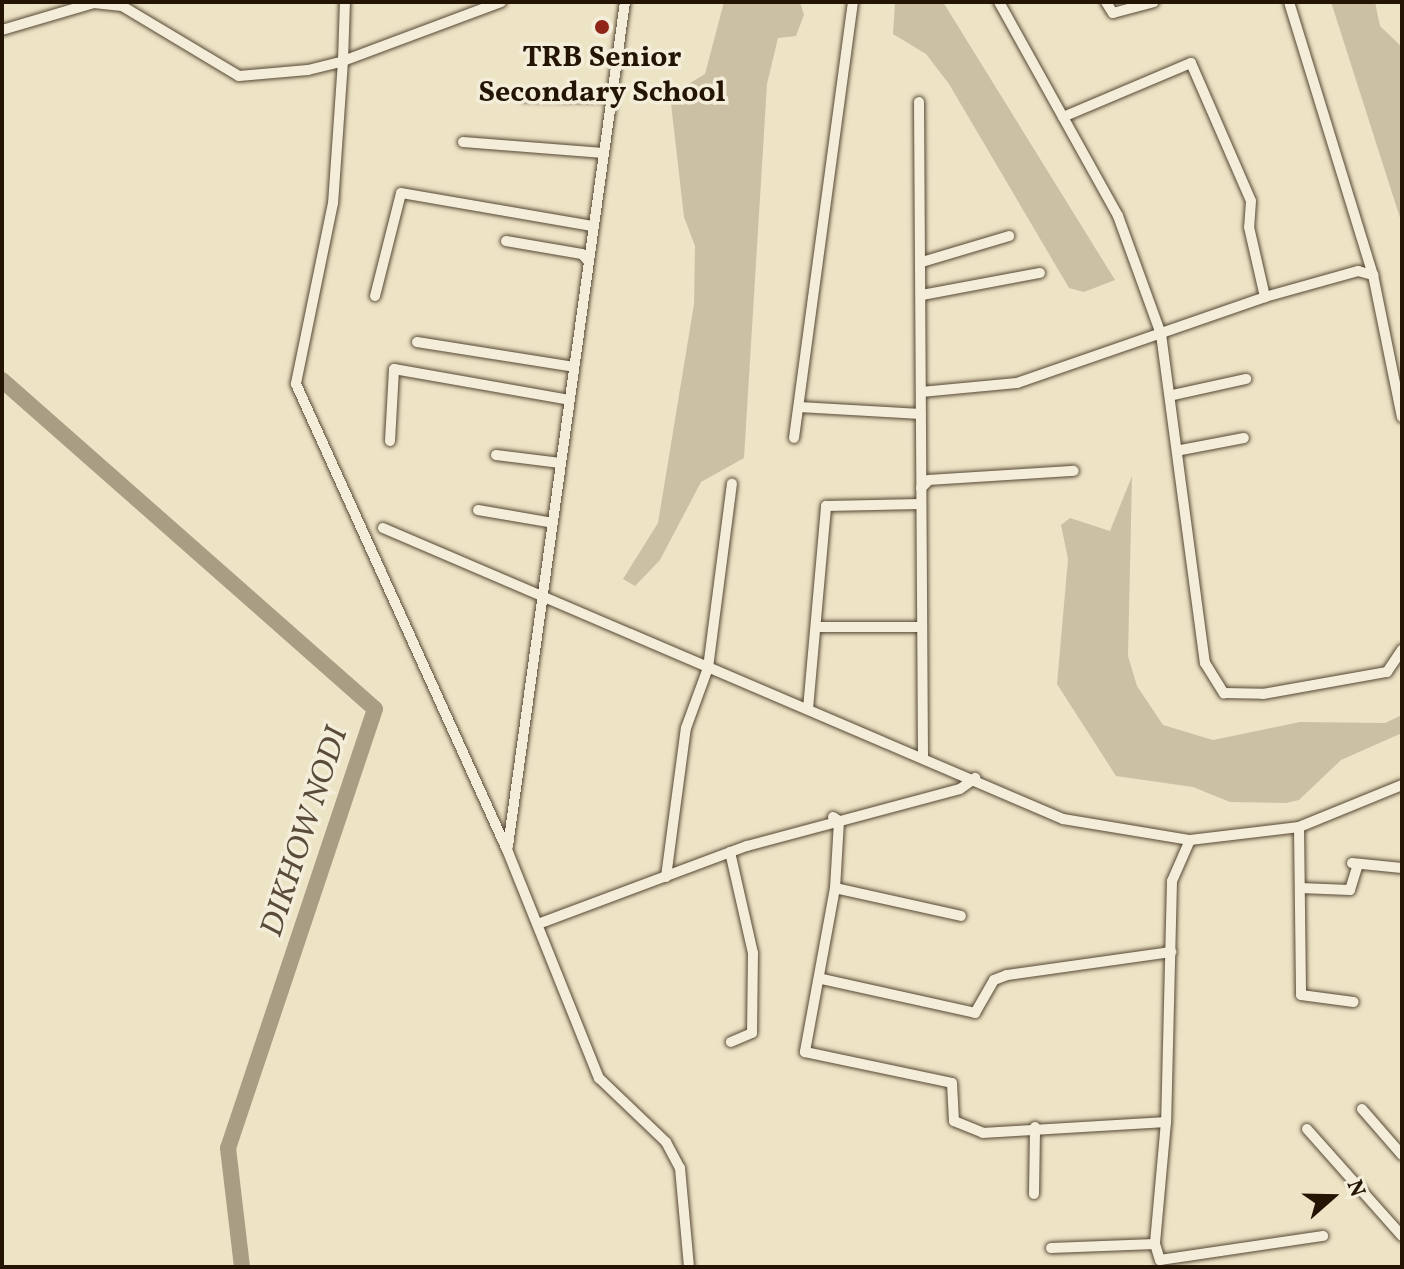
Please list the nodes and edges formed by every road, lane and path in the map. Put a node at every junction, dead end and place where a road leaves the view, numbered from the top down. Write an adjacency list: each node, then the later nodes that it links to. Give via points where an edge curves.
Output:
1 (345, 2): 11 (street)
2 (501, 2): 9 (street)
3 (625, 2): 13 (street)
4 (853, 2): 35 (street)
5 (999, 2): 15 (street)
6 (1106, 2): 7 (street, via 1113,13)
7 (1154, 2)
8 (1289, 2): 24 (street)
9 (488, 4): 11 (street)
10 (2, 30): 11 (street, via 108,4 239,76)
11 (343, 61): 63 (street, via 333,203 296,384)
12 (523, 96): 13 (street)
13 (611, 97): 17 (street)
14 (919, 102): 22 (street)
15 (1063, 117): 27 (street, via 1191,63 1251,201 1249,227); 28 (street, via 1118,216)
16 (463, 142): 17 (street)
17 (604, 153): 18 (street)
18 (593, 226): 21 (street); 26 (street, via 401,193)
19 (1009, 236): 22 (street)
20 (506, 241): 21 (street, via 582,254)
21 (588, 261): 30 (street)
22 (922, 262): 25 (street)
23 (1040, 273): 25 (street)
24 (1373, 275): 27 (street, via 1358,271); 37 (street)
25 (922, 295): 32 (street)
26 (375, 296)
27 (1265, 297): 28 (street)
28 (1161, 334): 32 (street, via 1017,383); 33 (street)
29 (417, 342): 30 (street)
30 (574, 367): 34 (street)
31 (1246, 379): 33 (street)
32 (921, 392): 36 (street)
33 (1173, 395): 41 (street)
34 (569, 400): 40 (street, via 394,369); 43 (street)
35 (799, 407): 36 (street); 38 (street)
36 (921, 414): 46 (street)
37 (1402, 417)
38 (794, 438)
39 (1244, 438): 41 (street)
40 (390, 441)
41 (1181, 450): 54 (street, via 1205,663 1224,693 1355,680 1387,672)
42 (496, 455): 43 (street)
43 (561, 463): 49 (street)
44 (1074, 471): 46 (street, via 929,480)
45 (732, 484): 55 (street)
46 (921, 488): 47 (street)
47 (921, 504): 52 (street, via 826,506); 53 (street)
48 (478, 510): 49 (street)
49 (553, 523): 51 (street)
50 (383, 528): 51 (street)
51 (543, 599): 55 (street); 63 (street)
52 (817, 627): 53 (street); 56 (street)
53 (921, 627): 57 (street)
54 (1402, 650)
55 (708, 668): 56 (street); 66 (street, via 686,728)
56 (808, 709): 57 (street)
57 (923, 757): 58 (street)
58 (975, 778): 60 (street, via 960,789); 62 (street, via 1063,819)
59 (1402, 785): 61 (street)
60 (833, 817): 64 (street); 67 (street, via 839,821)
61 (1299, 827): 62 (street); 68 (street)
62 (1190, 840): 71 (street, via 1172,881)
63 (508, 852): 70 (street)
64 (730, 852): 66 (street); 74 (street, via 753,953 752,1033)
65 (1402, 868): 68 (street, via 1354,864 1350,890)
66 (666, 877): 70 (street)
67 (835, 888): 69 (street); 72 (street)
68 (1300, 888): 73 (street, via 1301,995)
69 (961, 916)
70 (538, 924): 85 (street, via 599,1078 666,1142 680,1168)
71 (1171, 952): 72 (street, via 1007,975 994,980 975,1013); 76 (street)
72 (822, 979): 77 (street, via 805,1052 952,1083 954,1121 983,1133)
73 (1354, 1002)
74 (731, 1042)
75 (1362, 1109): 79 (street)
76 (1166, 1122): 77 (street); 83 (street)
77 (1035, 1127): 80 (street)
78 (1307, 1129): 82 (street)
79 (1402, 1155)
80 (1034, 1194)
81 (1323, 1236): 83 (street, via 1172,1264 1160,1260)
82 (1402, 1236)
83 (1155, 1244): 84 (street)
84 (1051, 1248)
85 (689, 1267)

